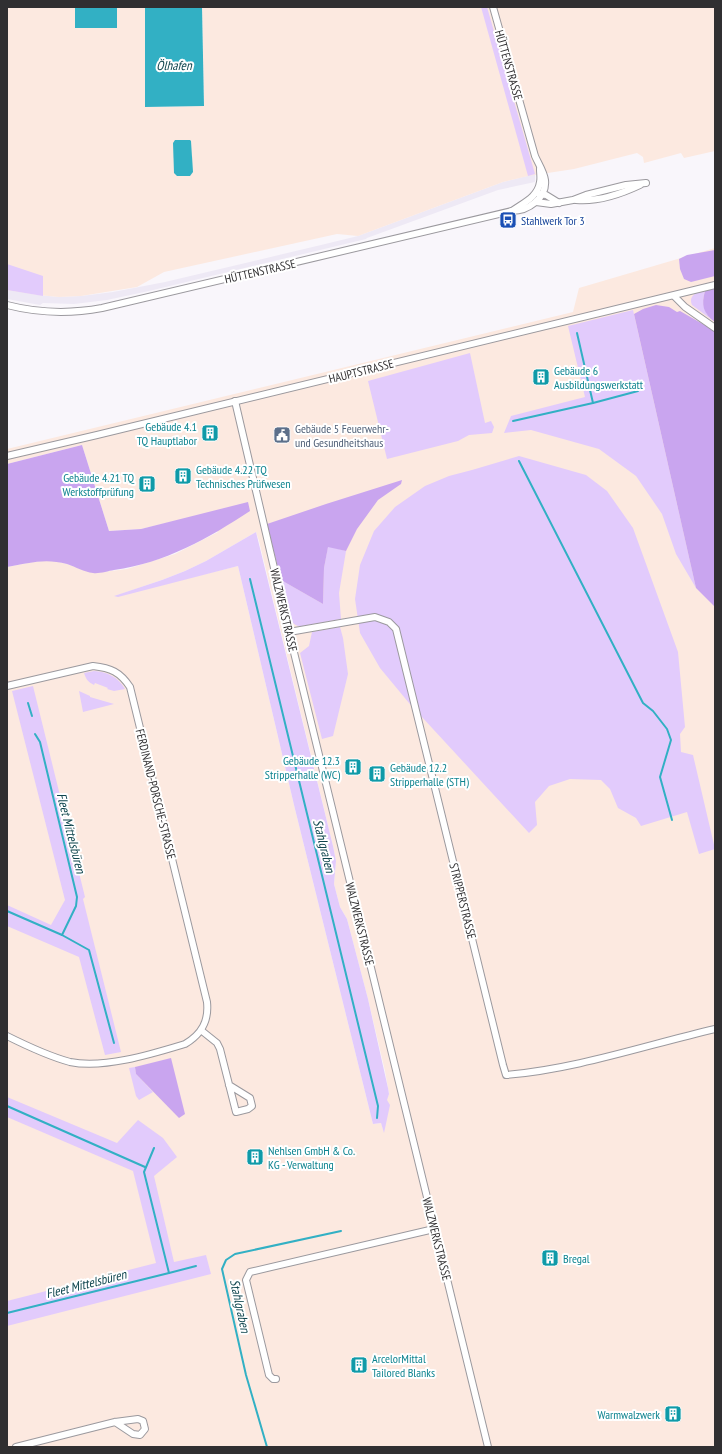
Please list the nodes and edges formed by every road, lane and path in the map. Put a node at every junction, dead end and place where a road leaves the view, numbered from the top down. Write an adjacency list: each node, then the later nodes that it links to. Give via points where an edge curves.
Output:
1 (493, 7): 2 (street, HÜTTENSTRASSE)
2 (540, 168): 4 (street, HÜTTENSTRASSE, via 545,182); 5 (street, HÜTTENSTRASSE, via 540,183)
3 (646, 183): 7 (street, via 628,192 588,201)
4 (542, 194): 5 (street); 6 (street, HÜTTENSTRASSE); 7 (street)
5 (534, 195): 8 (street, HÜTTENSTRASSE)
6 (536, 202): 7 (street); 8 (street, HÜTTENSTRASSE, via 519,211)
7 (560, 202)
8 (512, 211): 11 (street, HÜTTENSTRASSE, via 87,311 38,311)
9 (715, 285): 10 (street, HAUPTSTRASSE)
10 (674, 296): 12 (street); 13 (street, HAUPTSTRASSE)
11 (7, 305)
12 (715, 328)
13 (235, 401): 14 (street, HAUPTSTRASSE); 15 (street, WALZWERKSTRASSE)
14 (7, 456)
15 (289, 632): 17 (street, STRIPPERSTRASSE, via 375,616 389,622 396,629 506,1075 589,1061); 21 (street, WALZWERKSTRASSE)
16 (7, 686): 18 (street, FERDINAND-PORSCHE-STRASSE, via 93,666 114,670 130,687 207,1002 207,1018)
17 (715, 1029)
18 (202, 1030): 19 (street, via 185,1044 109,1063 71,1062); 20 (street, via 220,1049)
19 (7, 1036)
20 (229, 1085): 20 (street, via 236,1112 252,1106 250,1098)
21 (434, 1229): 22 (street, via 250,1272 246,1280 269,1375); 25 (street, WALZWERKSTRASSE)
22 (276, 1379)
23 (115, 1422): 24 (street)
24 (16, 1447)
25 (488, 1447)

